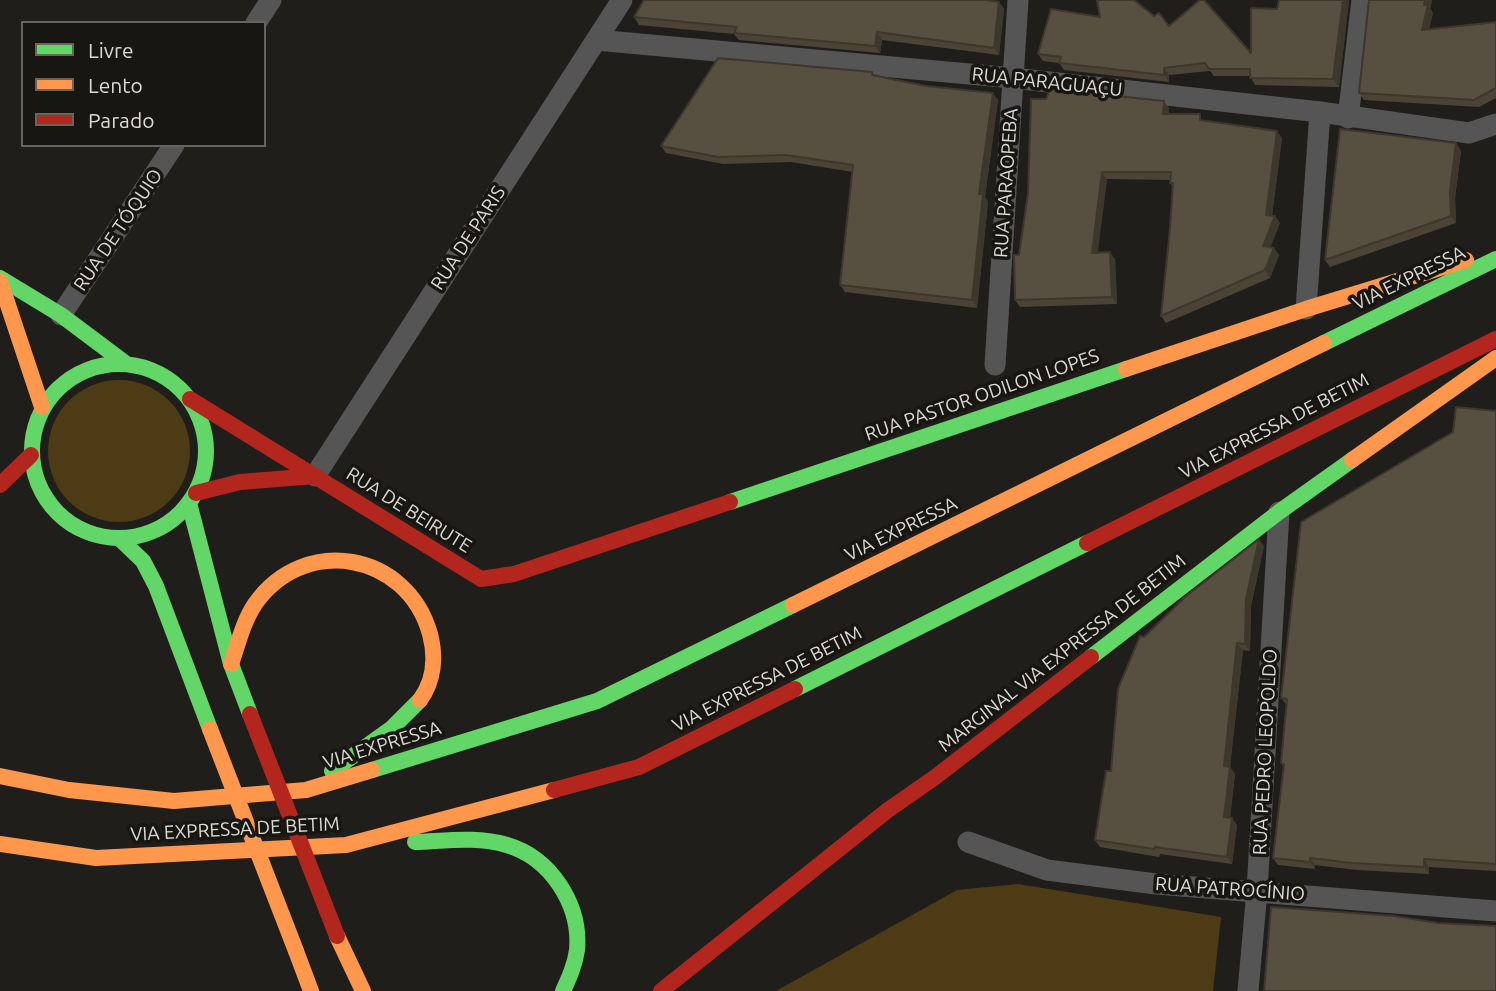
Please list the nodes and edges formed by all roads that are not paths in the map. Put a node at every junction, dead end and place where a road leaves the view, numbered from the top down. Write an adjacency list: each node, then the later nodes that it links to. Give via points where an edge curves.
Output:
1 (271, 0): 5 (street)
2 (622, 0): 6 (street, RUA DE PARIS)
3 (1018, 0): 7 (street, RUA PARAOPEBA)
4 (1362, 0): 9 (street)
5 (257, 21)
6 (596, 40): 7 (street, RUA PARAGUAÇU); 24 (street, RUA DE PARIS)
7 (1013, 78): 8 (street, RUA PARAGUAÇU); 20 (street, RUA PARAOPEBA)
8 (1320, 112): 9 (street, RUA PARAGUAÇU); 15 (street)
9 (1348, 118): 10 (street, RUA PARAGUAÇU, via 1469,133)
10 (1496, 124)
11 (173, 147): 16 (street, RUA DE TÓQUIO)
12 (1496, 250): 15 (main road, RUA PASTOR ODILON LOPES)
13 (1496, 259): 32 (main road, VIA EXPRESSA, via 597,701)
14 (0, 279): 16 (main road); 22 (main road)
15 (1306, 309): 29 (main road, RUA PASTOR ODILON LOPES, via 514,574)
16 (61, 315): 19 (main road)
17 (1496, 339): 35 (main road, VIA EXPRESSA DE BETIM, via 639,766)
18 (1496, 358): 27 (main road, MARGINAL VIA EXPRESSA DE BETIM)
19 (125, 363): 21 (main road, via 149,368); 22 (main road, via 77,373 57,387)
20 (995, 365)
21 (190, 399): 24 (main road, RUA DE BEIRUTE); 26 (main road, via 202,421 206,445 205,470)
22 (42, 407): 23 (main road, via 32,435)
23 (31, 456): 25 (main road); 28 (main road, via 36,480 60,516 76,528)
24 (315, 476): 26 (main road, RUA DE BEIRUTE, via 216,486); 29 (main road, RUA DE BEIRUTE)
25 (0, 485)
26 (193, 498): 28 (main road, via 170,522 146,534); 30 (main road)
27 (1279, 512): 36 (street, RUA PEDRO LEOPOLDO); 41 (main road, MARGINAL VIA EXPRESSA DE BETIM, via 888,810)
28 (120, 539): 38 (main road, bridge, via 143,561 156,586)
29 (481, 579)
30 (230, 664): 32 (main road, via 255,604 276,580 304,565 335,559 367,564 395,578 418,601 431,630 435,662 423,695 397,724); 39 (main road, bridge)
31 (0, 776): 32 (main road, VIA EXPRESSA DE BETIM, via 69,790 174,801)
32 (306, 790)
33 (968, 842): 36 (street, RUA PATROCÍNIO, via 1047,870)
34 (0, 844): 35 (main road, VIA EXPRESSA DE BETIM, via 96,858)
35 (346, 845): 40 (main road, via 480,840 512,846 540,862 562,887 575,916 578,949)
36 (1257, 891): 37 (street, RUA PATROCÍNIO); 42 (street, RUA PEDRO LEOPOLDO)
37 (1496, 911)
38 (311, 991)
39 (363, 991)
40 (563, 991)
41 (661, 991)
42 (1248, 991)

